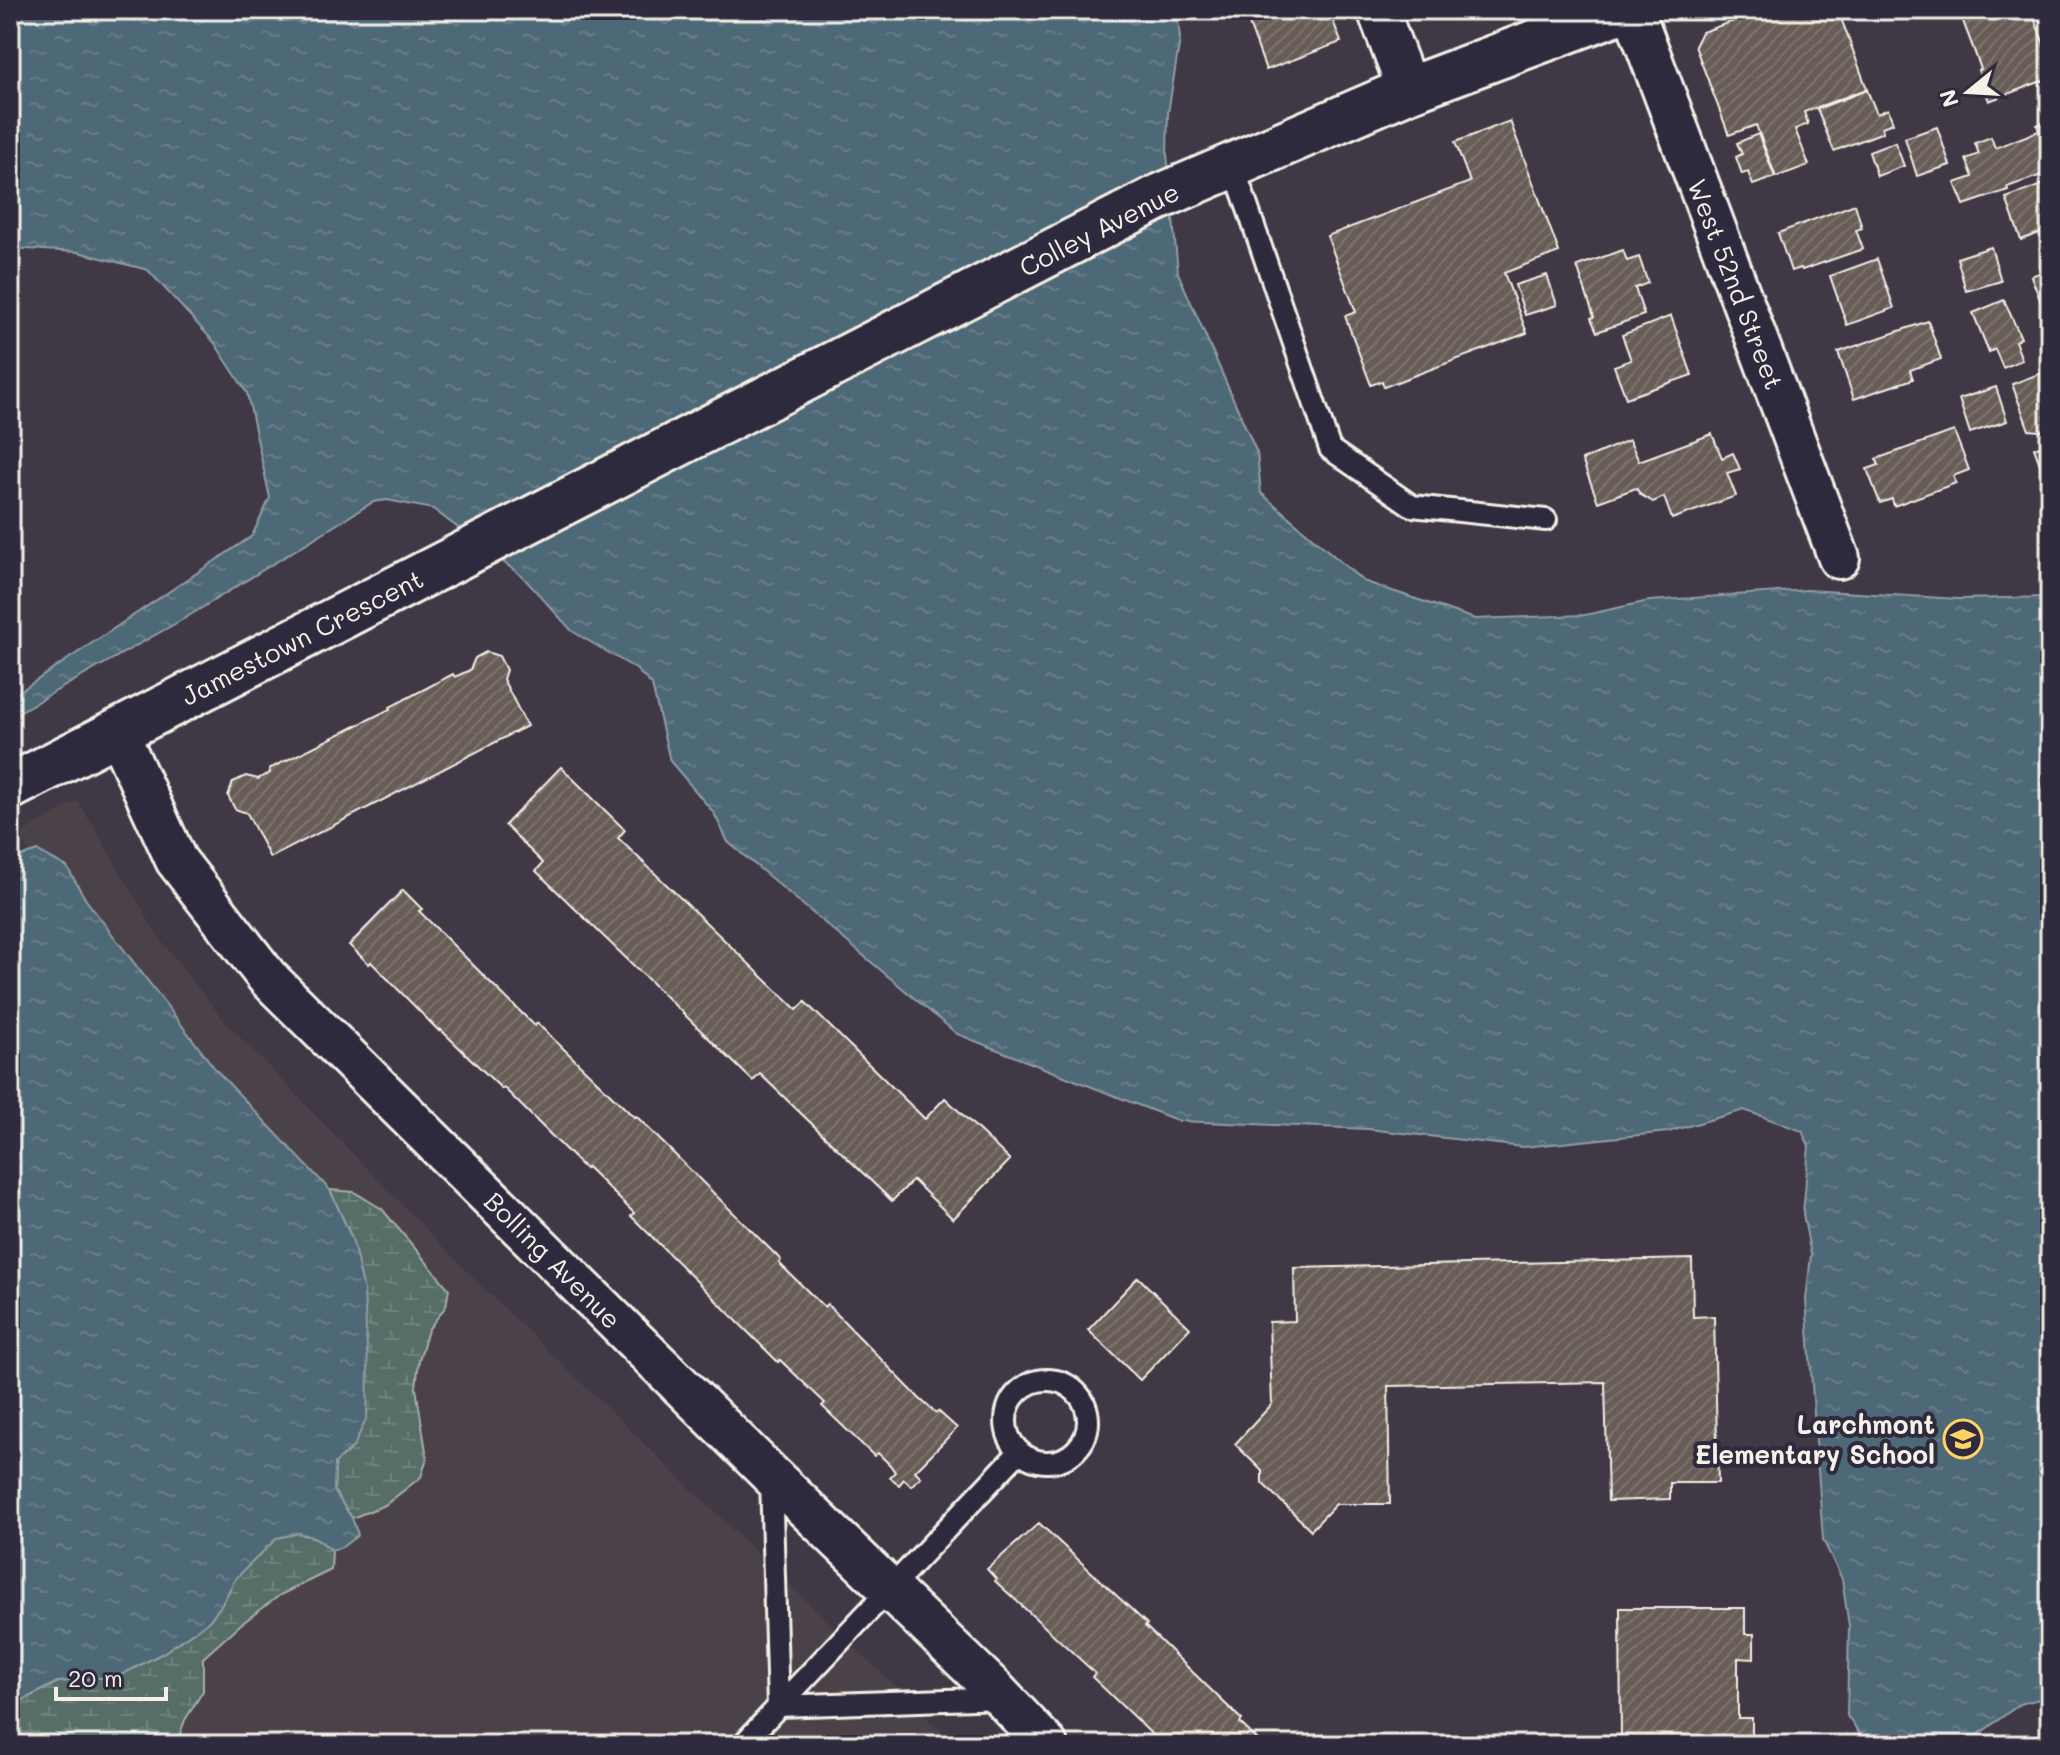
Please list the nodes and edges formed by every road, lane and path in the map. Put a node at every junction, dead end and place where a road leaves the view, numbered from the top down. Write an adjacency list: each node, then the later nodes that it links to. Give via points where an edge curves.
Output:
1 (1378, 10): 4 (street)
2 (1622, 10): 4 (main road, Colley Avenue)
3 (1633, 10): 8 (street, West 52nd Street)
4 (1408, 90): 5 (main road, Colley Avenue)
5 (1233, 165): 6 (main road, Colley Avenue, via 1157,198); 7 (lane, via 1330,449 1412,506)
6 (595, 487): 9 (main road, Jamestown Crescent)
7 (1546, 520)
8 (1839, 558)
9 (117, 731): 10 (main road, Jamestown Crescent); 12 (street, Bolling Avenue, via 176,860 267,977)
10 (10, 787)
11 (1019, 1452): 11 (lane, via 1045,1463 1072,1454 1087,1431 1088,1416 1075,1391 1049,1380 1022,1389 1007,1412 1006,1427); 13 (lane)
12 (771, 1475): 13 (street, Bolling Avenue); 15 (lane)
13 (888, 1587): 14 (street, Bolling Avenue); 15 (lane)
14 (1002, 1698): 15 (lane); 17 (street, Bolling Avenue)
15 (778, 1706): 16 (lane)
16 (742, 1745)
17 (1047, 1745)

